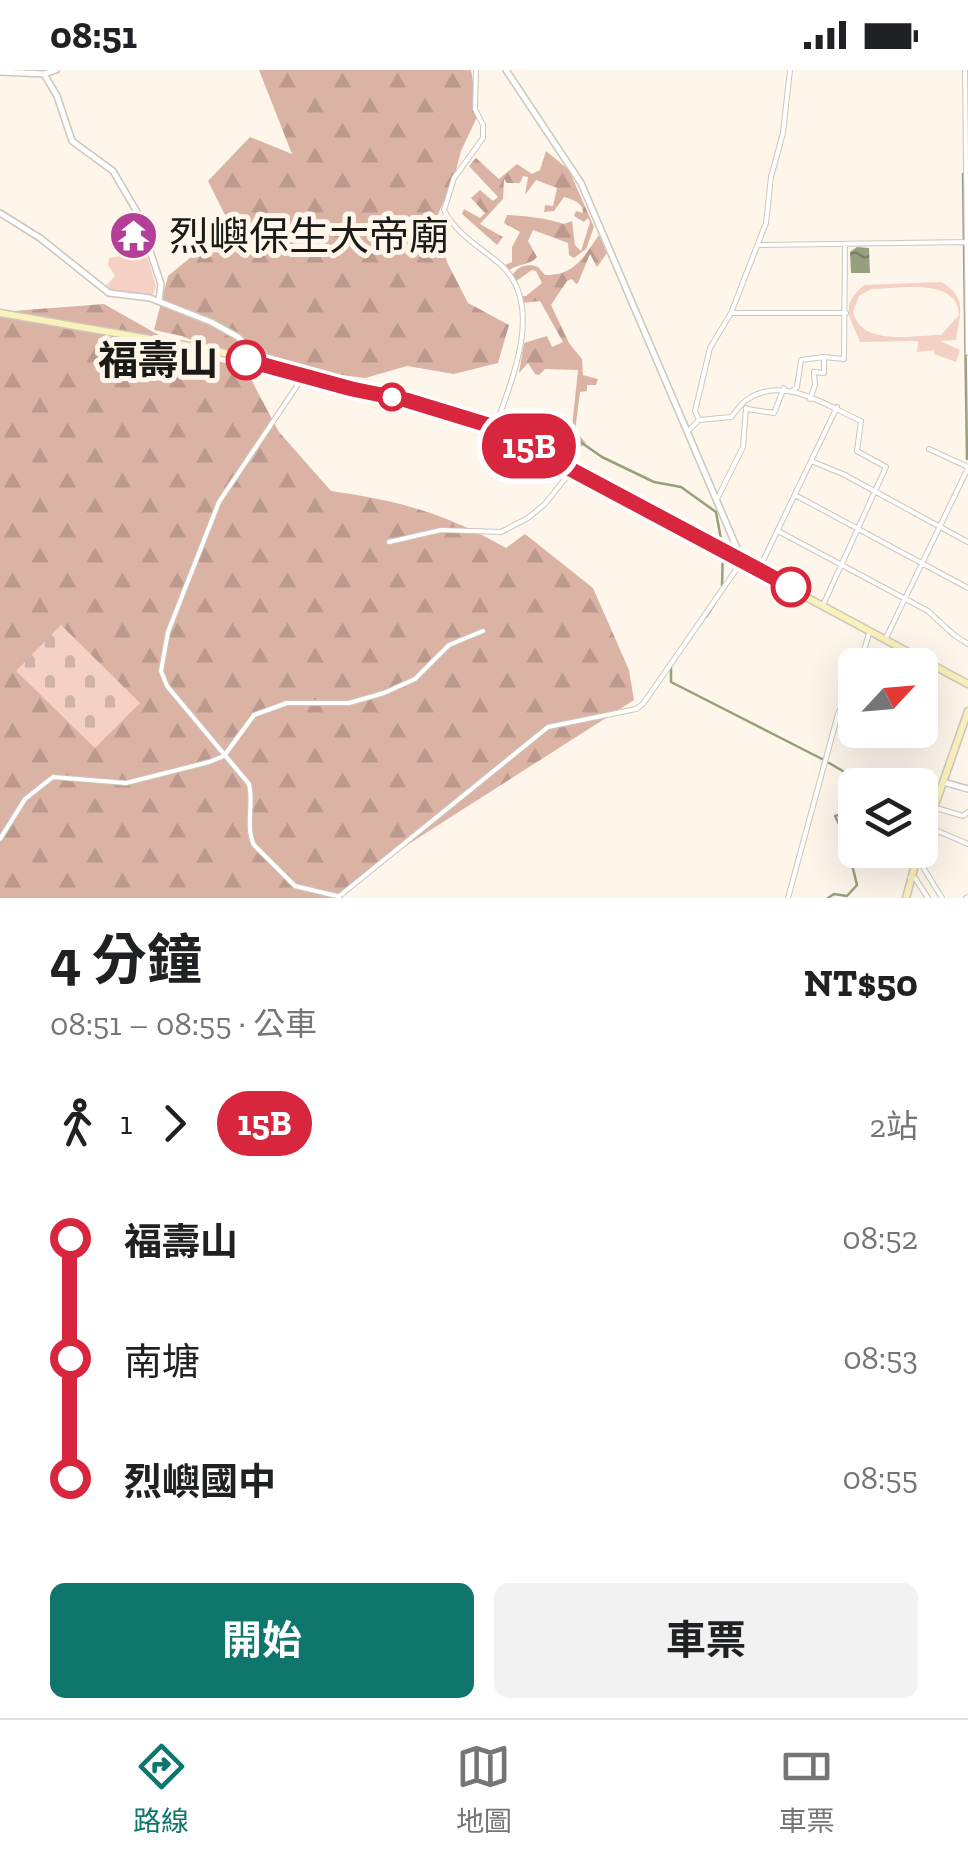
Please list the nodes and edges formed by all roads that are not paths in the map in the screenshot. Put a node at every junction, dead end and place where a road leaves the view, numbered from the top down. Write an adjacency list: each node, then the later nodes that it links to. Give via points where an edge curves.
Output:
1 (56, 70): 7 (street)
2 (476, 70): 28 (street, via 483,138 454,178 444,210 504,268 521,308 518,360)
3 (506, 70): 29 (street, via 582,183)
4 (790, 70): 11 (street)
5 (965, 70): 8 (street)
6 (0, 72): 7 (street)
7 (40, 72): 13 (street, via 72,141 112,171 137,212 160,284)
8 (967, 104): 10 (street)
9 (0, 213): 13 (street, via 109,293)
10 (965, 242): 12 (street); 14 (street)
11 (758, 244): 12 (street); 17 (street)
12 (845, 244): 16 (street)
13 (159, 301): 20 (street, via 238,337)
14 (968, 312): 18 (street)
15 (0, 313): 20 (main road)
16 (846, 313): 17 (street); 19 (street, via 844,359)
17 (731, 314): 27 (street, via 710,348)
18 (968, 353)
19 (824, 357): 23 (street, via 801,360); 24 (street, via 824,373 814,372)
20 (268, 366): 21 (main road)
21 (305, 374): 28 (main road); 58 (street, via 219,502 168,632 164,682)
22 (784, 388): 23 (street); 25 (street, via 748,399); 25 (street, via 774,413)
23 (792, 391): 24 (street)
24 (810, 399): 26 (street)
25 (744, 408): 27 (street, via 731,417); 36 (street, via 743,447)
26 (837, 408): 31 (street); 34 (street, via 861,421 857,451 886,467)
27 (699, 420): 29 (street)
28 (495, 428): 33 (main road)
29 (687, 432): 36 (street)
30 (929, 449): 32 (street)
31 (811, 461): 34 (street); 35 (street)
32 (968, 467): 37 (street)
33 (573, 469): 40 (street, via 545,504 502,532 441,530); 42 (main road)
34 (877, 492): 37 (street); 38 (street)
35 (795, 495): 38 (street); 39 (street)
36 (716, 500): 42 (street)
37 (940, 526): 41 (street); 43 (street)
38 (860, 528): 43 (street); 44 (street)
39 (778, 531): 44 (street); 45 (street)
40 (389, 542)
41 (968, 542)
42 (742, 560): 45 (main road); 70 (street, via 643,704 548,727)
43 (922, 563): 46 (street); 47 (street)
44 (843, 564): 47 (street); 48 (street)
45 (759, 569): 48 (main road)
46 (968, 588)
47 (905, 598): 51 (street); 52 (street)
48 (823, 604): 49 (main road)
49 (870, 629): 51 (main road); 53 (street)
50 (483, 630): 58 (street, via 449,645 414,678 384,693 349,703 287,703 254,714)
51 (886, 638): 54 (main road)
52 (968, 644)
53 (864, 648)
54 (968, 683): 55 (main road)
55 (968, 692)
56 (968, 711): 59 (main road)
57 (838, 714): 71 (street)
58 (224, 756): 65 (street, via 126,783 53,777 24,799); 70 (street, via 249,784 254,845 295,886)
59 (944, 782): 60 (street); 61 (main road)
60 (968, 789)
61 (938, 799)
62 (938, 808): 63 (street)
63 (968, 812)
64 (938, 832): 66 (street)
65 (0, 839)
66 (968, 844)
67 (913, 868): 69 (main road)
68 (927, 868): 74 (street)
69 (910, 877): 72 (main road); 73 (street)
70 (337, 897)
71 (788, 898)
72 (906, 898)
73 (928, 898)
74 (942, 898)

